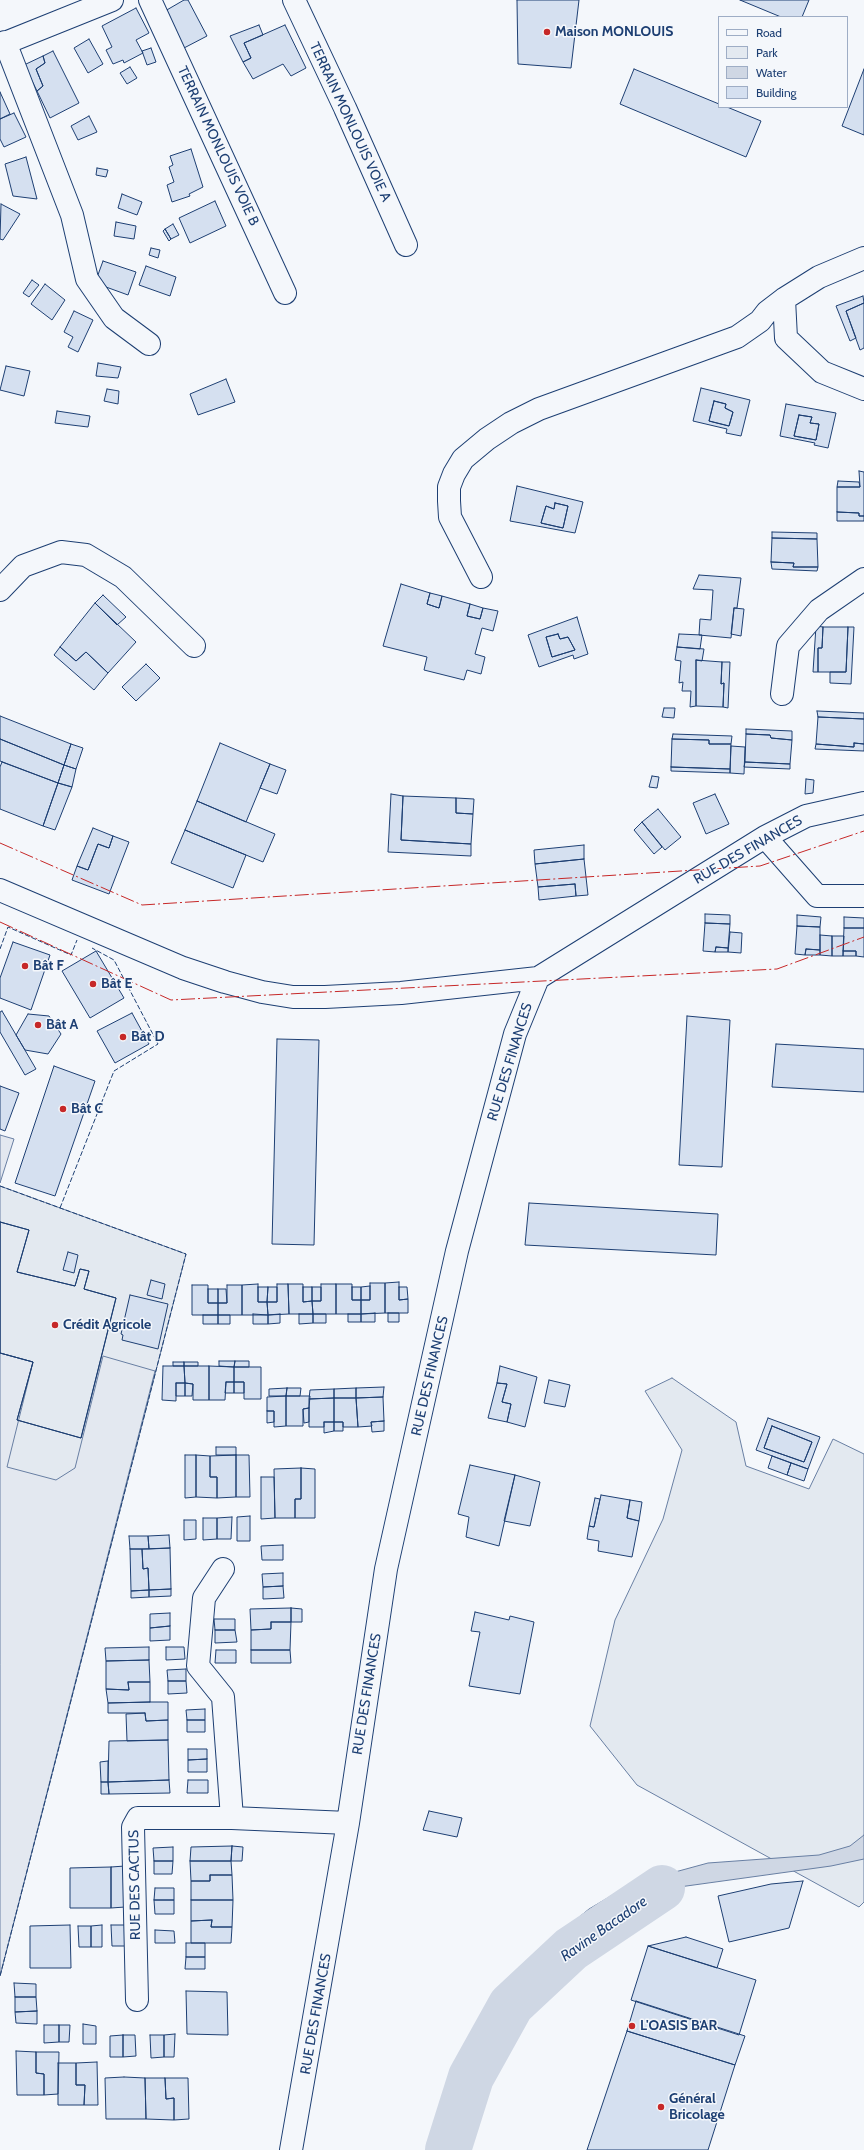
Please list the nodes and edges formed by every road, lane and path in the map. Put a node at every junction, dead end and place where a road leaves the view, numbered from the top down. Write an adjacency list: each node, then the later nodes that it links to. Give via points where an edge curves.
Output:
1 (112, 0): 4 (street)
2 (150, 0): 7 (street, TERRAIN MONLOUIS VOIE B)
3 (294, 0): 5 (street, TERRAIN MONLOUIS VOIE A)
4 (3, 43): 9 (street, via 72,215 88,279 114,318)
5 (406, 245)
6 (864, 258): 8 (street, via 819,277)
7 (285, 293)
8 (784, 299): 10 (street, via 786,338 822,372); 11 (street, via 760,321 737,337 539,409 499,431 463,459 449,488 450,517)
9 (149, 344)
10 (864, 389)
11 (481, 577)
12 (864, 579): 15 (street, via 819,610 788,646)
13 (0, 590): 14 (street, via 23,566 61,552 86,555 123,577)
14 (194, 646)
15 (782, 694)
16 (864, 803): 17 (street, RUE DES FINANCES, via 806,816)
17 (765, 837): 19 (street, via 817,896); 20 (street, RUE DES FINANCES)
18 (0, 890): 20 (street, via 183,968 262,992 293,997 326,997 401,993)
19 (864, 896)
20 (538, 978): 23 (street, RUE DES FINANCES, via 515,1034 456,1258 386,1568)
21 (223, 1569): 22 (street, via 204,1598 198,1666 223,1697)
22 (232, 1818): 23 (street, RUE DES CACTUS); 24 (street, RUE DES CACTUS, via 142,1817 135,1822 133,1827)
23 (348, 1823): 25 (street, RUE DES FINANCES)
24 (137, 2000)
25 (291, 2150)

